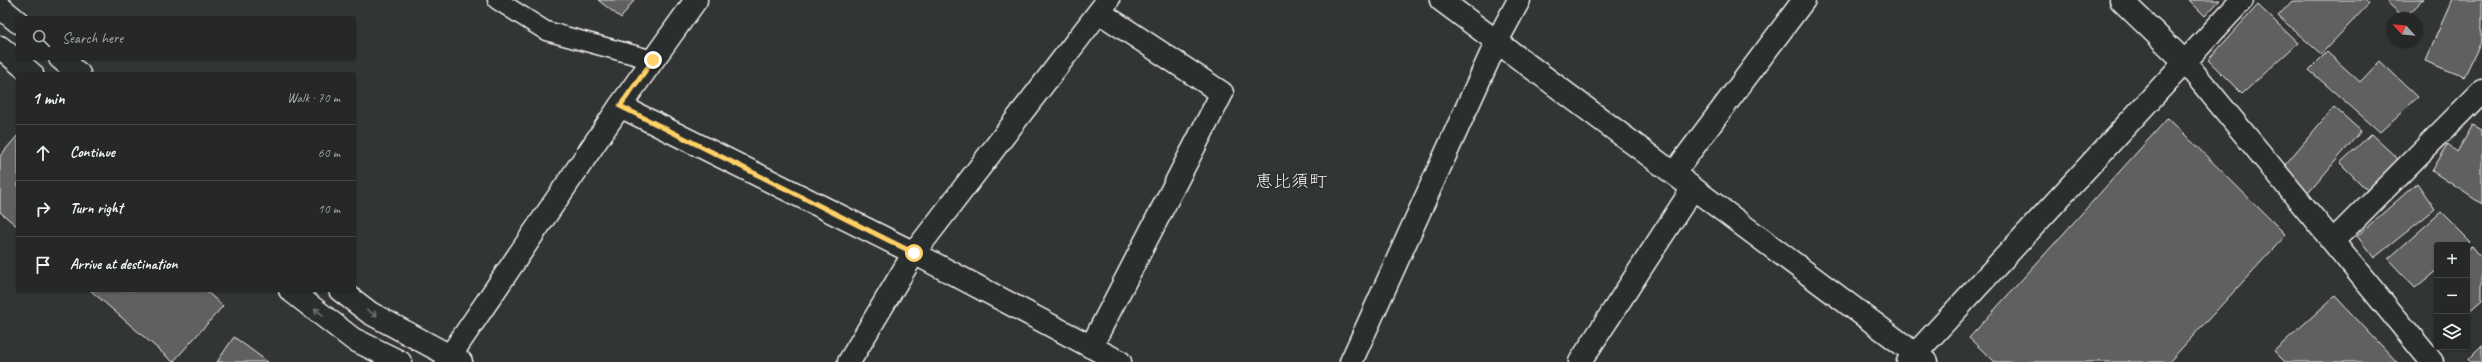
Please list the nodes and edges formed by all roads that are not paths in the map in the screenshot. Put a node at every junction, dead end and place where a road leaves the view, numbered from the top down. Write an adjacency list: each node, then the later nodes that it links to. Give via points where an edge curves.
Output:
1 (497, 0): 14 (lane, via 546,31)
2 (696, 0): 14 (street)
3 (1441, 0): 11 (street)
4 (1519, 0): 11 (street)
5 (1804, 0): 20 (street)
6 (2121, 0): 15 (street)
7 (2242, 0): 15 (street)
8 (1104, 6): 23 (street); 26 (street, via 1222,93)
9 (0, 7): 10 (street)
10 (16, 20)
11 (1497, 41): 20 (street); 32 (street)
12 (0, 47): 16 (street)
13 (62, 60): 17 (street)
14 (653, 60): 19 (street)
15 (2185, 62): 22 (street); 27 (street)
16 (30, 72)
17 (77, 72)
18 (2482, 91): 22 (street)
19 (620, 106): 23 (street); 28 (street)
20 (1674, 173): 21 (street)
21 (1693, 188): 27 (street); 33 (street)
22 (2333, 241): 34 (street)
23 (914, 253): 26 (street); 30 (street)
24 (293, 292): 29 (street, one-way to 24, via 353,339)
25 (343, 292): 28 (street, one-way to 28, via 370,313)
26 (1091, 347): 31 (street)
27 (1916, 359)
28 (452, 360)
29 (400, 362)
30 (849, 362)
31 (1120, 362)
32 (1351, 362)
33 (1580, 362)
34 (2432, 362)

